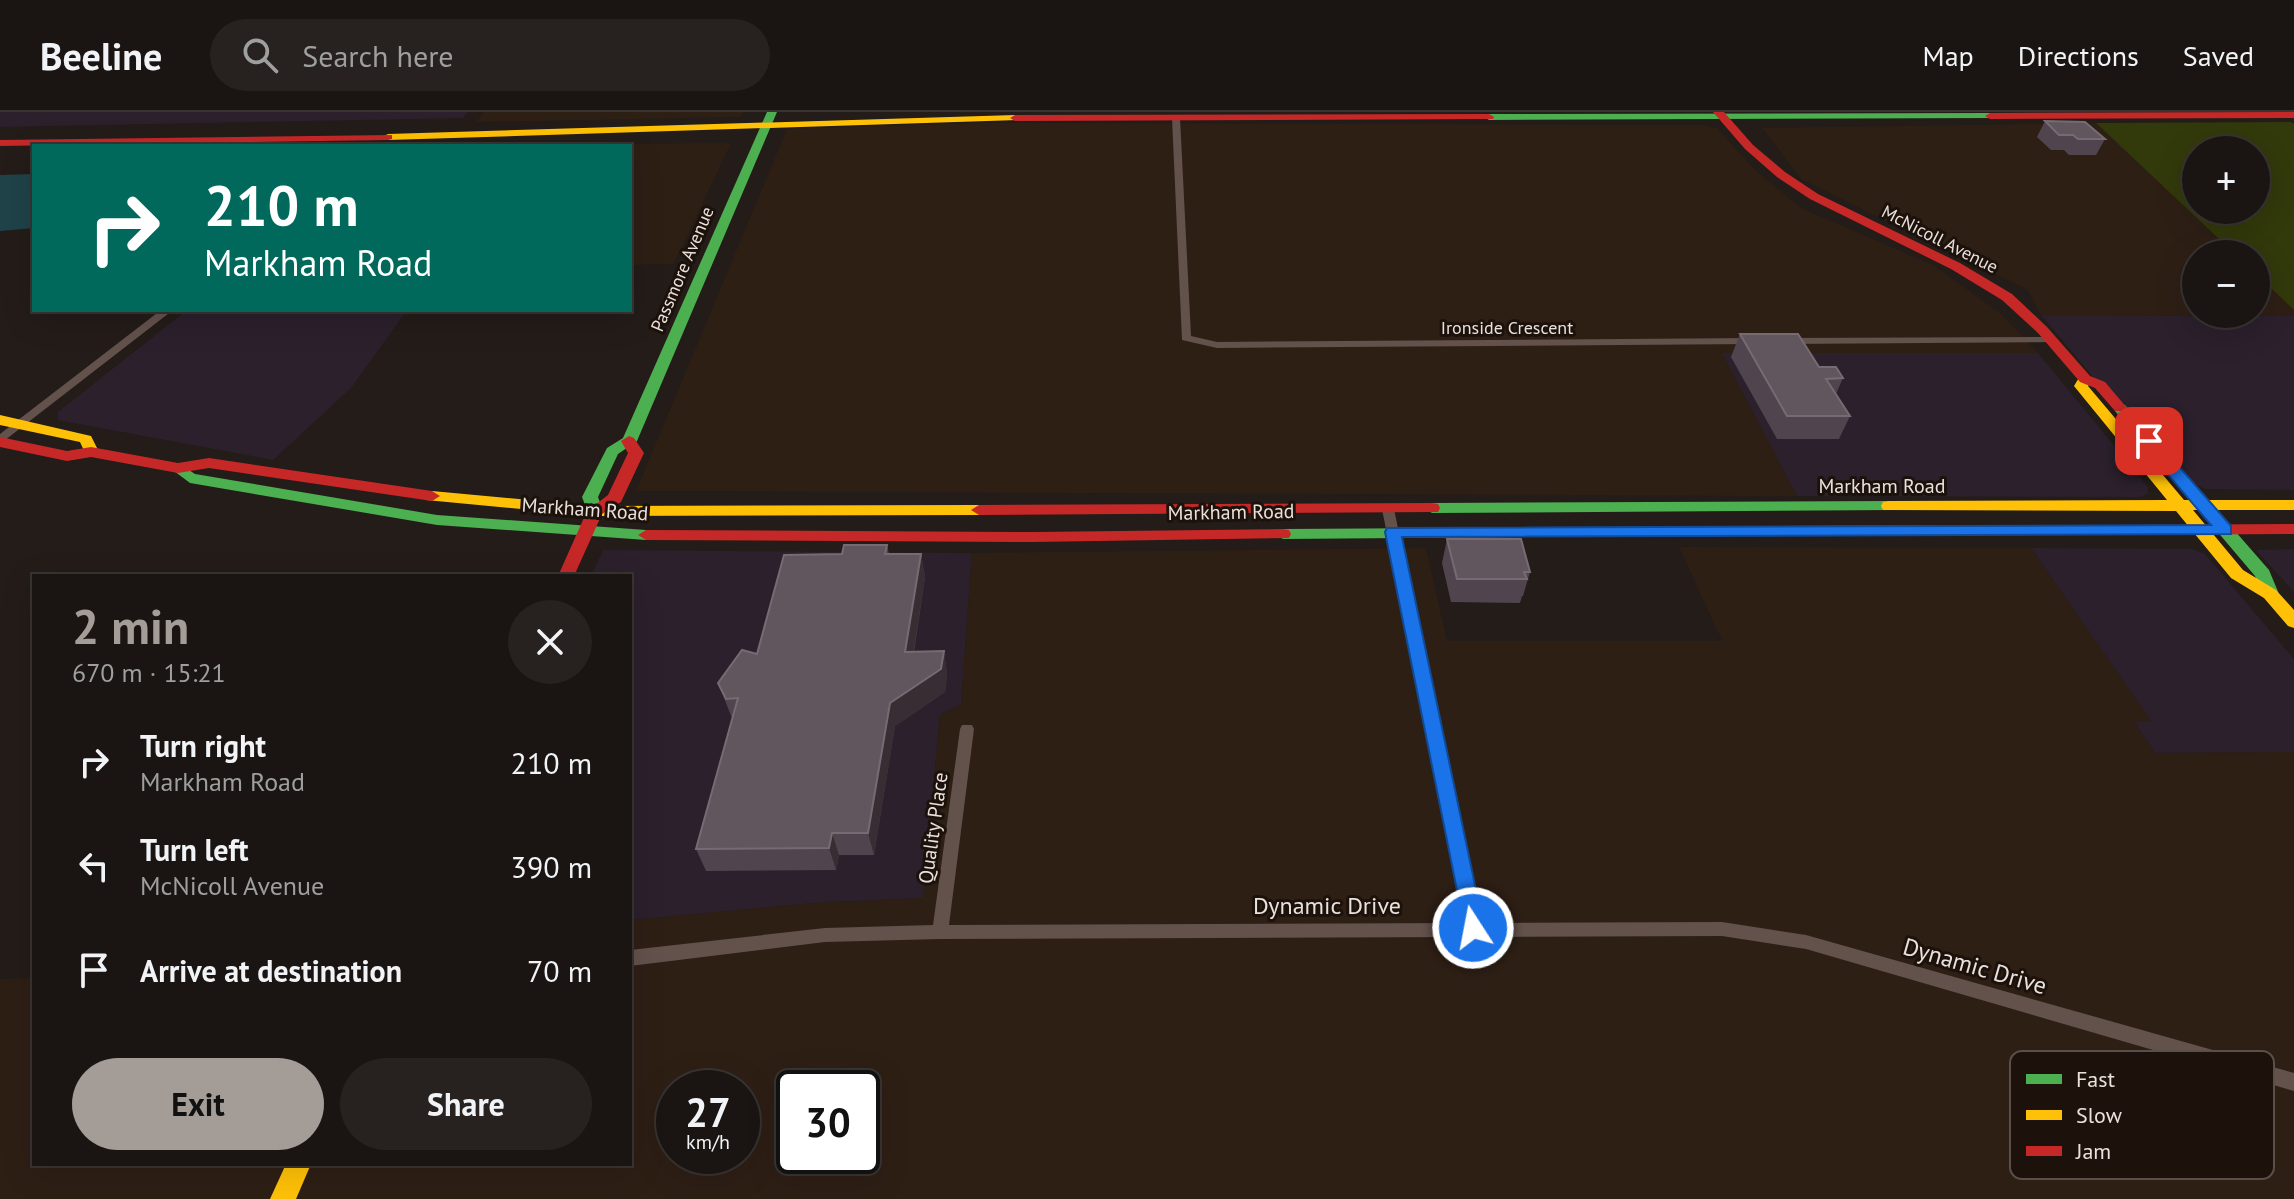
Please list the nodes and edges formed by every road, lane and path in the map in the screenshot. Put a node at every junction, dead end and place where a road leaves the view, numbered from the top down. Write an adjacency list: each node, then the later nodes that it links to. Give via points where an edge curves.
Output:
1 (2294, 115): 2 (main road)
2 (1729, 116): 3 (main road, via 1588,122 1566,117); 8 (main road, McNicoll Avenue, via 1758,145 1759,158 1773,174 1797,192 1952,264 1996,290)
3 (1176, 118): 4 (main road); 9 (street, Ironside Crescent, via 1186,338 1217,345)
4 (769, 120): 6 (main road); 21 (main road, Passmore Avenue, via 629,441 612,451 590,497)
5 (0, 143): 6 (main road)
6 (327, 143)
7 (165, 312): 13 (street)
8 (2050, 340): 10 (street); 11 (main road, McNicoll Avenue)
9 (1762, 341)
10 (1777, 341)
11 (2085, 379): 18 (main road, McNicoll Avenue, via 2081,386); 19 (main road, McNicoll Avenue, via 2100,385)
12 (0, 420): 13 (main road, Markham Road)
13 (21, 424): 14 (street); 15 (main road, Markham Road, via 86,439)
14 (0, 441): 15 (main road, Markham Road, via 67,456)
15 (91, 452): 16 (main road, Markham Road)
16 (178, 468): 21 (main road, Markham Road, via 209,463 382,491); 26 (main road, Markham Road, via 190,478 437,520)
17 (2294, 505): 19 (main road, Markham Road)
18 (2178, 506): 19 (main road, Markham Road); 20 (main road, Markham Road); 23 (main road, McNicoll Avenue)
19 (2204, 506): 24 (main road, McNicoll Avenue)
20 (1388, 509): 21 (main road, Markham Road); 25 (street)
21 (595, 511): 26 (main road, Passmore Avenue)
22 (2294, 529): 24 (main road, Markham Road)
23 (2199, 530): 24 (main road, Markham Road); 25 (main road, Markham Road); 28 (main road, McNicoll Avenue, via 2237,574)
24 (2225, 530): 28 (main road, McNicoll Avenue, via 2263,574)
25 (1393, 532): 26 (main road, Markham Road, via 1033,537); 31 (street)
26 (585, 533): 27 (main road, Passmore Avenue)
27 (567, 574)
28 (2270, 594): 29 (main road, McNicoll Avenue)
29 (2294, 622)
30 (967, 729): 32 (street, Quality Place)
31 (1473, 928): 32 (street, Dynamic Drive); 34 (street, Dynamic Drive, via 1691,928 1806,942)
32 (940, 932): 33 (street, Dynamic Drive, via 825,935)
33 (632, 958)
34 (2186, 1051)
35 (2274, 1076): 36 (street, Dynamic Drive)
36 (2294, 1082)
37 (298, 1166): 38 (main road)
38 (283, 1199)

